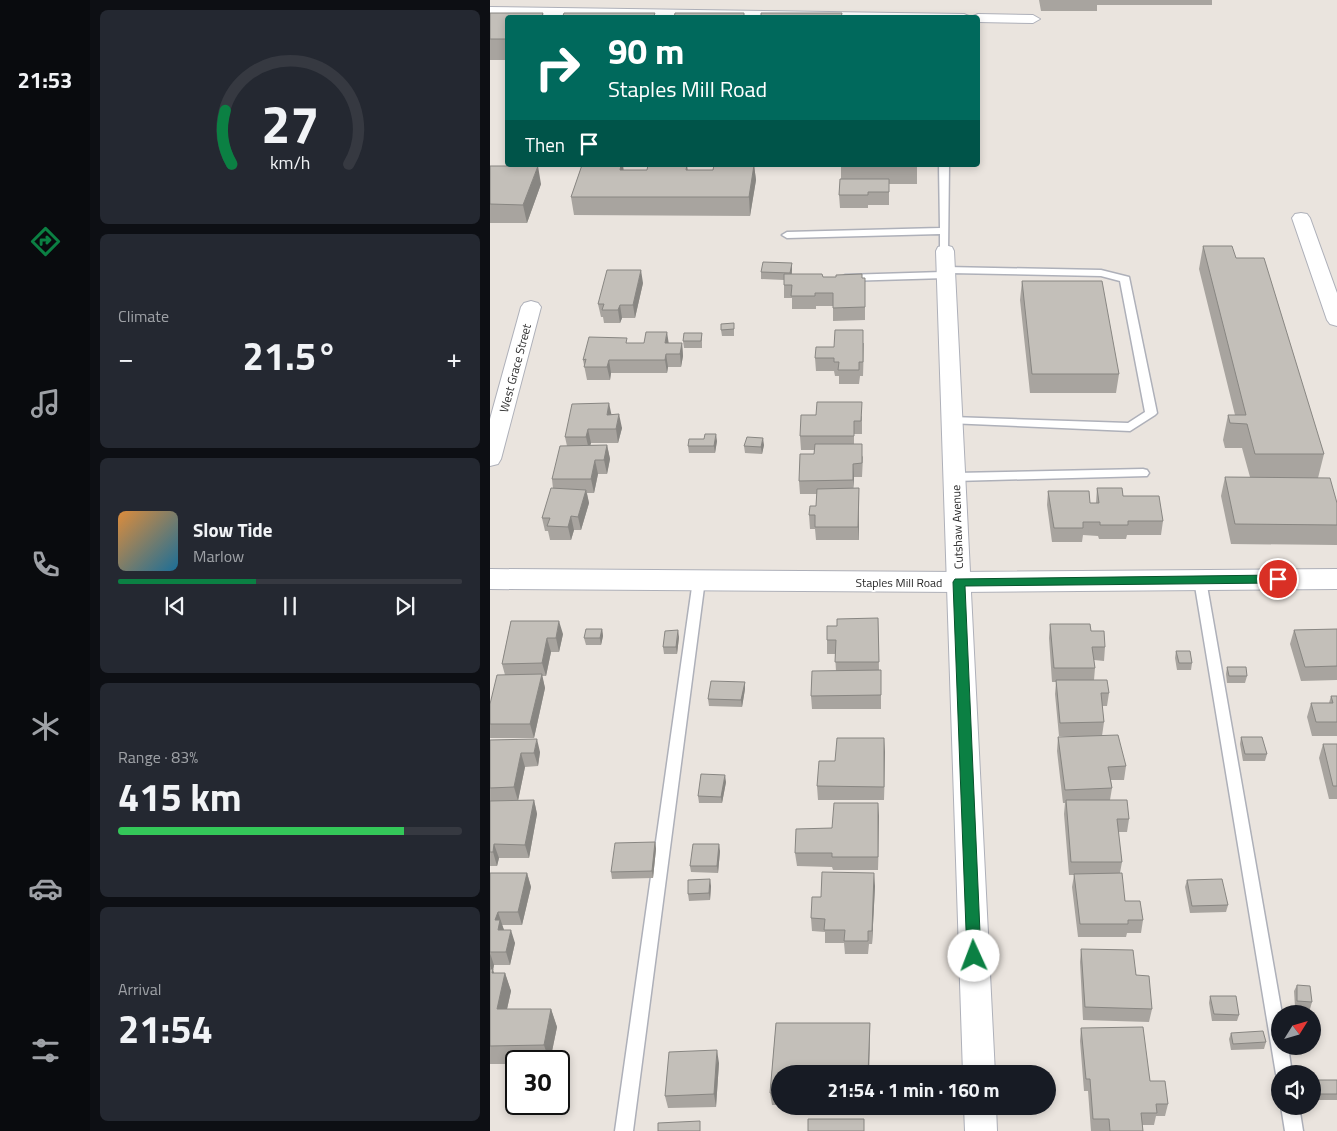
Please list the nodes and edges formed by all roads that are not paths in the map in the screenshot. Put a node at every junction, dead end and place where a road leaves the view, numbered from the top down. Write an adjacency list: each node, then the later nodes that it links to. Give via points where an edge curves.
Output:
1 (493, 12): 2 (street)
2 (728, 15)
3 (980, 18): 4 (street)
4 (1033, 19)
5 (944, 167): 8 (lane)
6 (1301, 218): 11 (street)
7 (787, 235): 8 (lane)
8 (946, 256): 9 (lane); 12 (street, Cutshaw Avenue); 12 (lane, via 1101,273 1125,279 1151,413 1130,427)
9 (835, 278)
10 (531, 307): 13 (street, West Grace Street)
11 (1337, 320)
12 (952, 421): 15 (street, Cutshaw Avenue)
13 (490, 459)
14 (1143, 473): 15 (lane)
15 (955, 476): 20 (street, Cutshaw Avenue)
16 (490, 579): 18 (street, Staples Mill Road)
17 (1337, 579): 19 (street, Staples Mill Road)
18 (699, 580): 20 (street, Staples Mill Road); 25 (lane)
19 (1200, 580): 20 (street, Staples Mill Road); 22 (lane)
20 (959, 582): 21 (street, Cutshaw Avenue)
21 (979, 1065)
22 (1282, 1065)
23 (981, 1115): 26 (street)
24 (1291, 1115): 27 (lane)
25 (624, 1131)
26 (982, 1131)
27 (1294, 1131)

